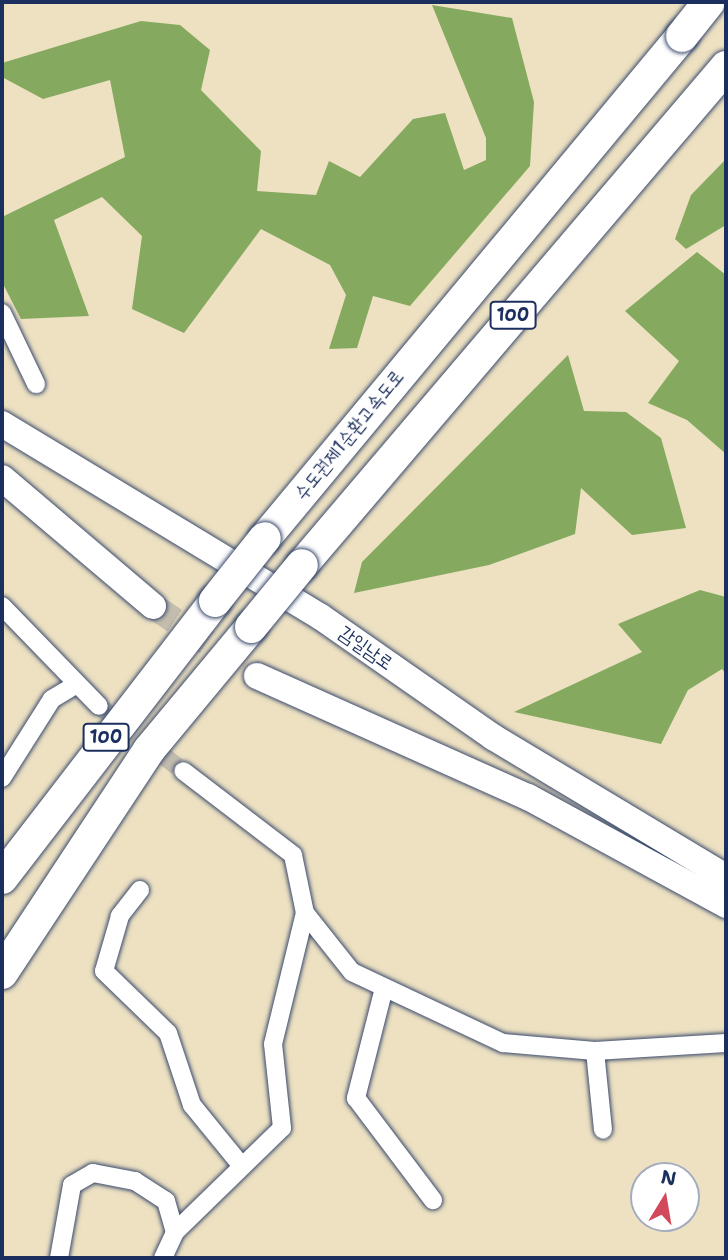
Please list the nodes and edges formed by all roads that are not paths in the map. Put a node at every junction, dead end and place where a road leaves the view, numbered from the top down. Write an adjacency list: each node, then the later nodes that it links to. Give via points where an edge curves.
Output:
1 (709, 2): 16 (highway, 수도권제1순환고속도로 / 100, bridge, via 265,538)
2 (726, 67): 14 (highway, 100, bridge, via 149,750)
3 (2, 313): 4 (street)
4 (36, 384)
5 (2, 424): 15 (main road, 감일남로, via 321,617 493,737)
6 (2, 478): 8 (main road)
7 (2, 606): 10 (street)
8 (153, 606)
9 (257, 676): 18 (main road, via 528,797)
10 (74, 686): 11 (street); 13 (street, via 52,699)
11 (99, 706)
12 (183, 771): 19 (street, via 293,855)
13 (2, 778)
14 (69, 867): 20 (highway, 100); 21 (highway, 100)
15 (726, 877)
16 (2, 878)
17 (140, 890): 26 (street, via 120,916 104,971 168,1033 192,1105)
18 (726, 905)
19 (305, 913): 22 (street, via 352,972); 26 (street, via 273,1044 282,1128)
20 (2, 957)
21 (2, 973)
22 (384, 988): 24 (street, via 503,1044); 27 (street, via 356,1098)
23 (726, 1043): 24 (street)
24 (595, 1051): 25 (street)
25 (603, 1130)
26 (241, 1165): 28 (street)
27 (433, 1200)
28 (175, 1232): 29 (street, via 166,1201 135,1181 93,1173 72,1185); 30 (street)
29 (59, 1258)
30 (163, 1258)

